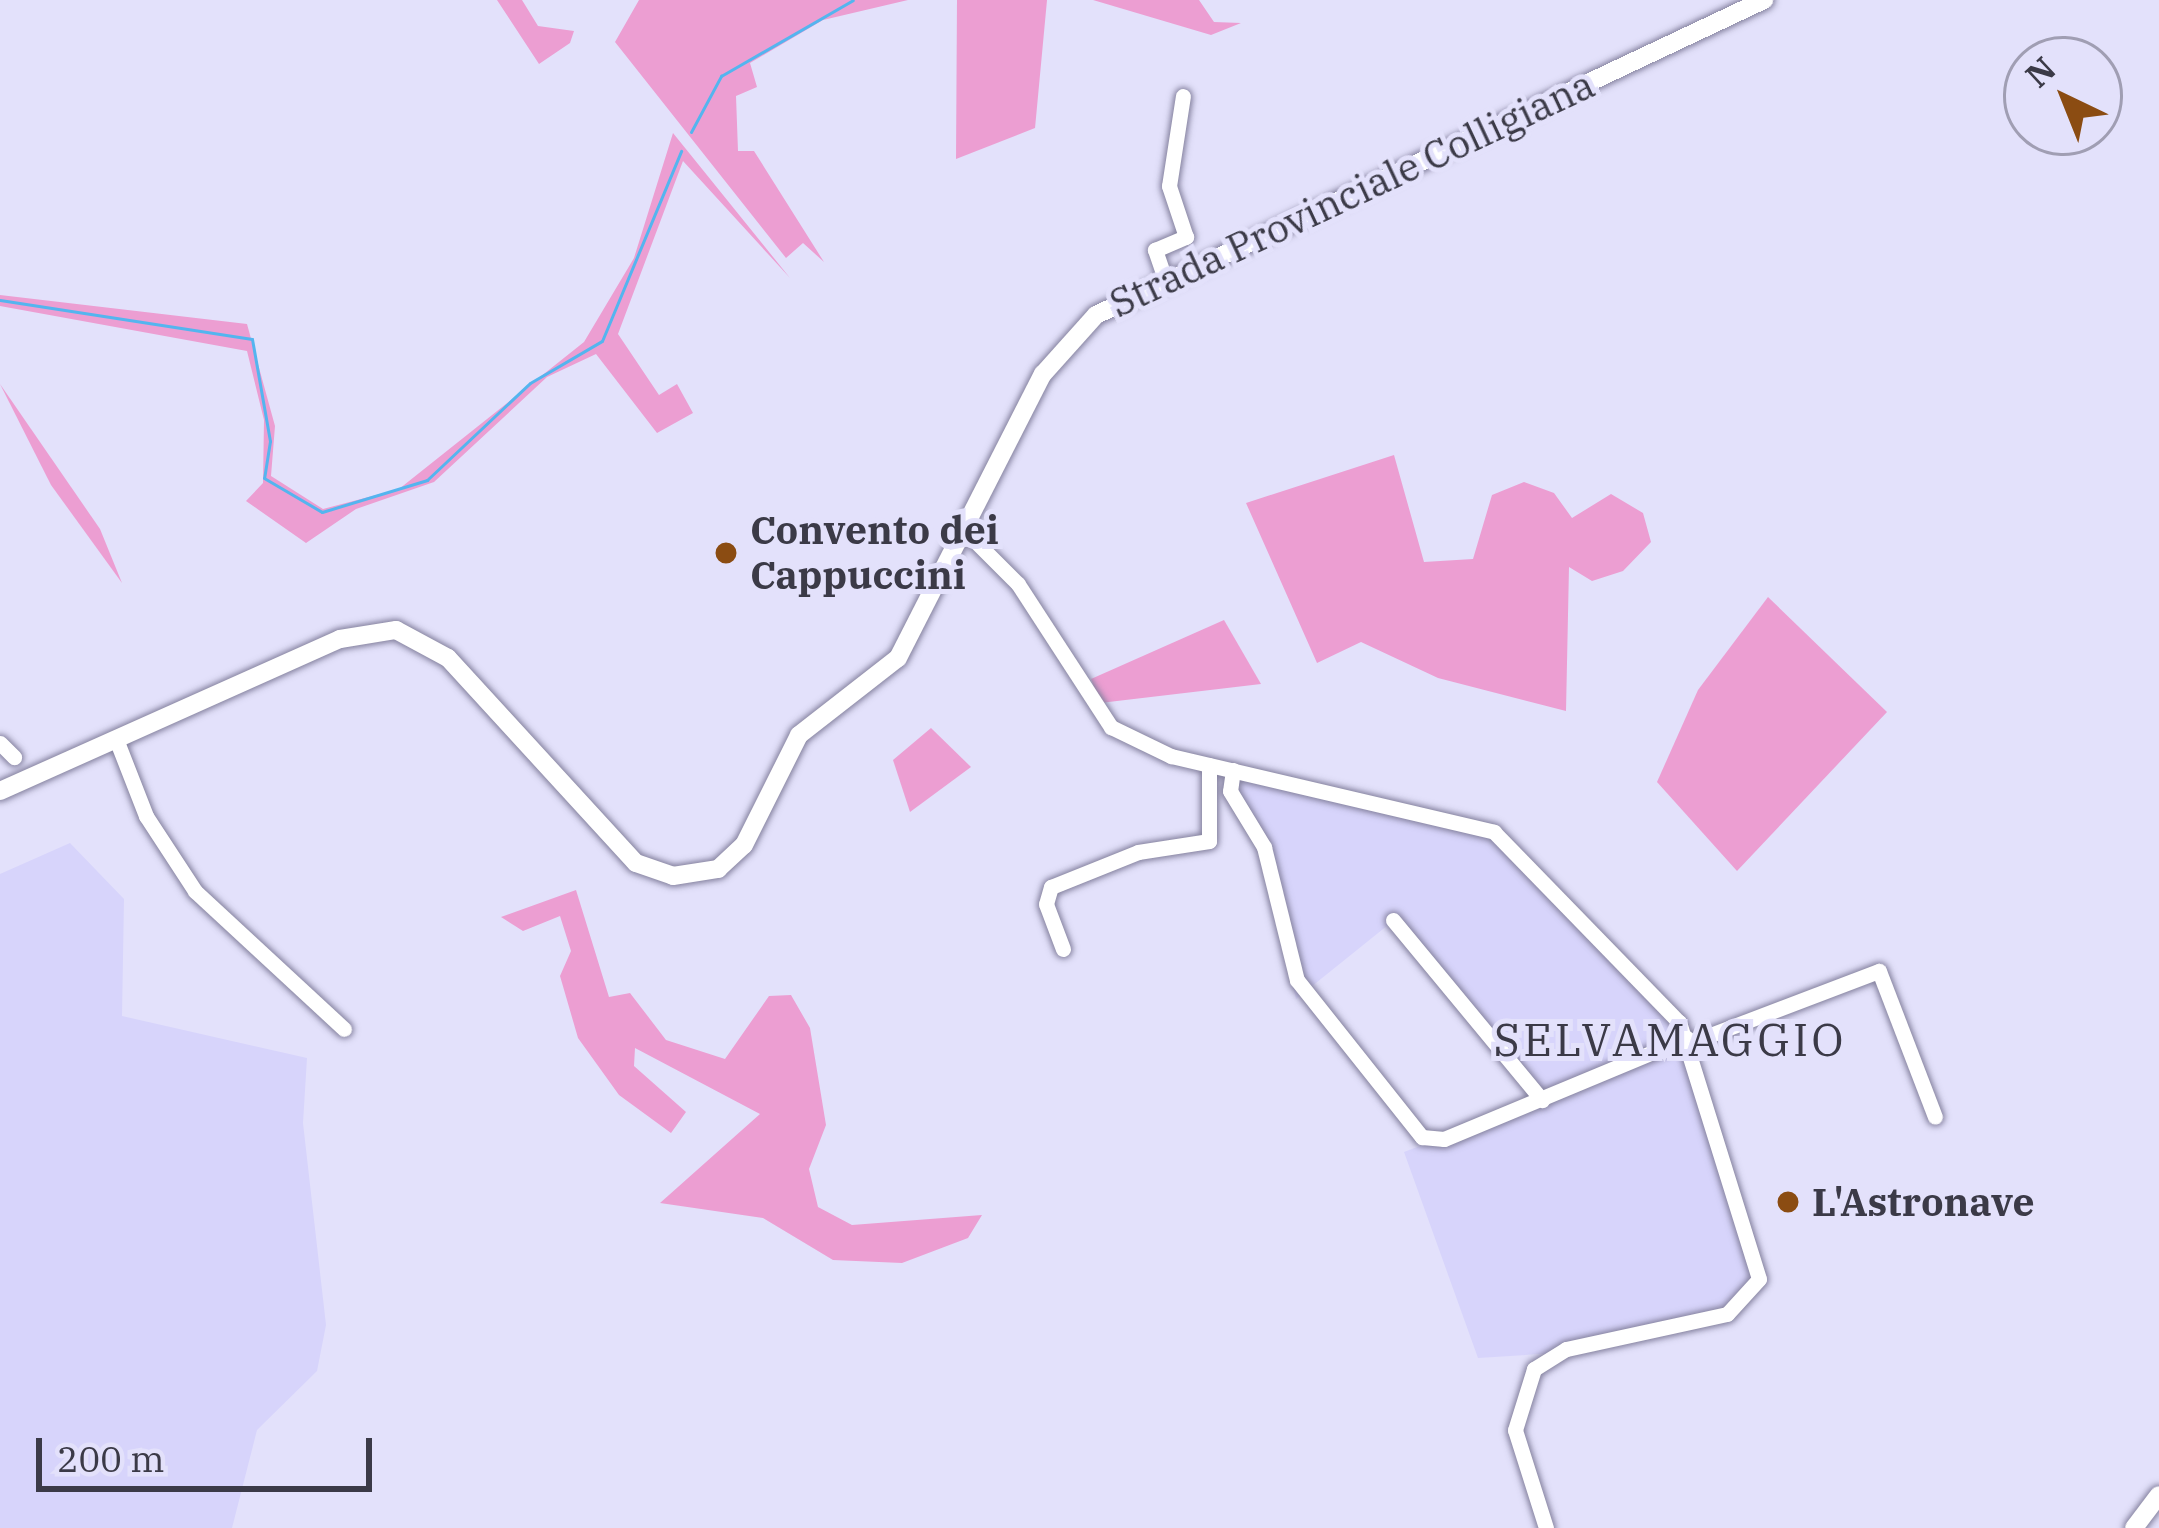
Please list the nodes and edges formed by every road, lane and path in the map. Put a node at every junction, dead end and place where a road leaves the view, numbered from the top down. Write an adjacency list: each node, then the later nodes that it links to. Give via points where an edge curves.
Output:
1 (1764, 0): 3 (main road, Strada Provinciale Colligiana)
2 (1183, 96): 3 (street, via 1169,186 1186,237 1156,250)
3 (1164, 276): 4 (main road, Strada Provinciale Colligiana, via 1059,352)
4 (964, 530): 5 (main road, Strada Provinciale Colligiana, via 894,664 804,730 741,849 707,874 636,862 442,652 403,631 340,639); 8 (street, via 1025,594 1097,717 1153,750)
5 (116, 739): 10 (main road, Strada Provinciale Colligiana); 13 (street, via 142,810 195,891)
6 (0, 743): 7 (street)
7 (14, 757)
8 (1209, 764): 9 (street); 12 (street, via 1209,841 1138,852 1048,890)
9 (1233, 770): 14 (street, via 1504,838 1649,983); 15 (street, via 1231,793 1264,847 1297,980 1416,1132 1444,1139)
10 (0, 791)
11 (1393, 920): 15 (street)
12 (1064, 949)
13 (344, 1029)
14 (1688, 1041): 15 (street); 16 (street, via 1879,971); 18 (street, via 1760,1279 1732,1312 1566,1349 1534,1369 1515,1430)
15 (1542, 1100)
16 (1934, 1117)
17 (2159, 1496): 19 (main road)
18 (1546, 1528)
19 (2134, 1528)

